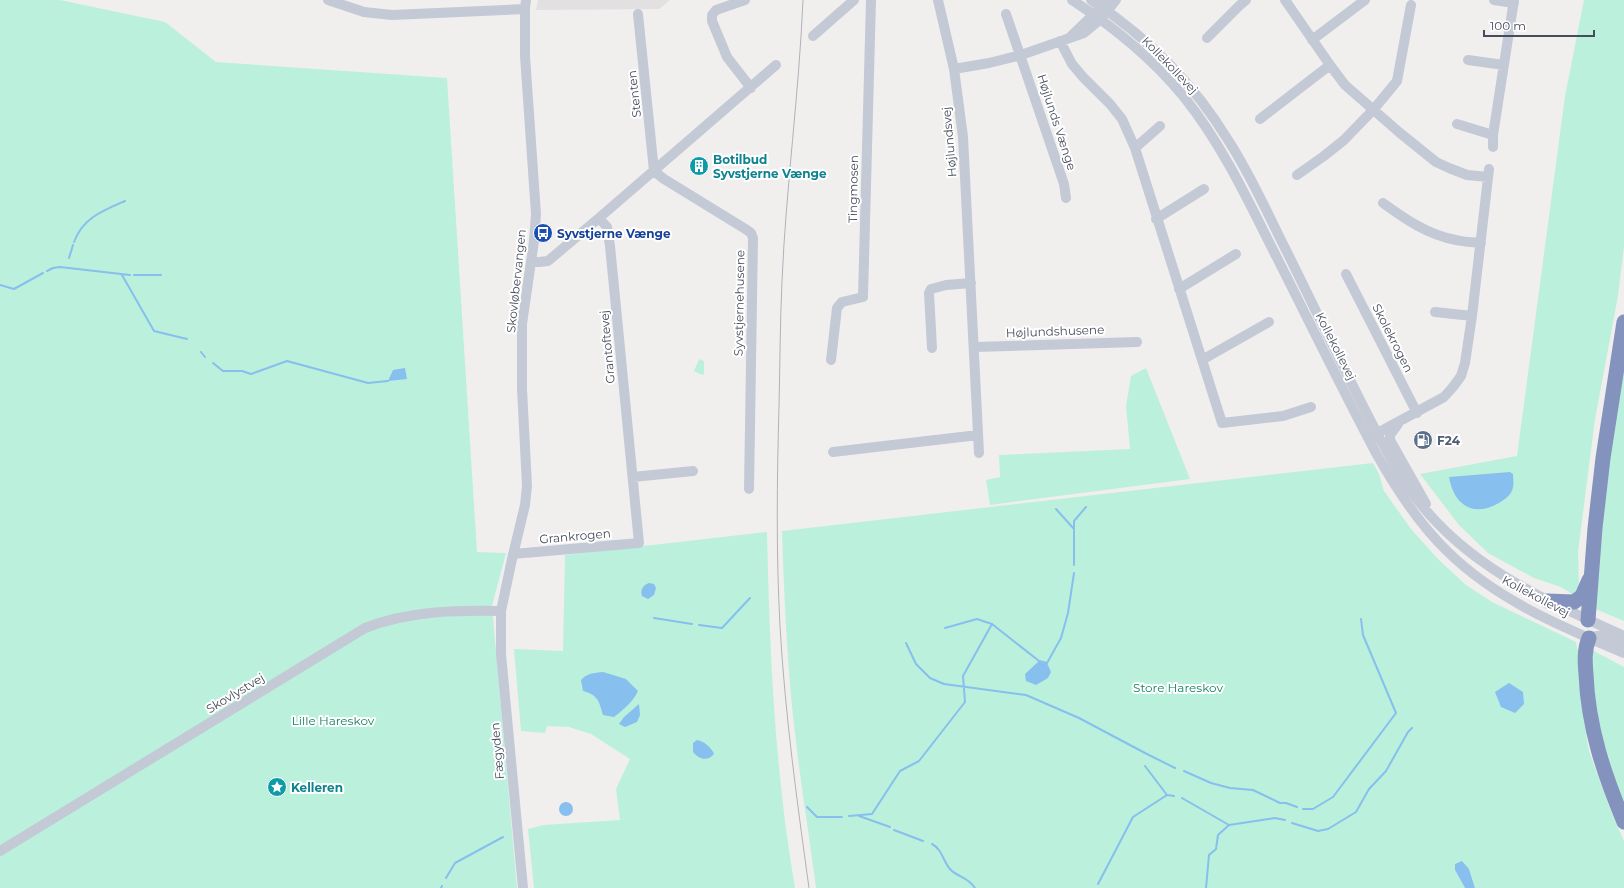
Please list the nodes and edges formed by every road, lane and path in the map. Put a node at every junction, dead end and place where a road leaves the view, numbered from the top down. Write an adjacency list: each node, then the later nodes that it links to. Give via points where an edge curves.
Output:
1 (328, 0): 14 (street, via 364,12 392,14)
2 (745, 0): 30 (street, via 716,10 712,15 712,21 728,57)
3 (853, 0): 20 (street)
4 (871, 0): 58 (street, Tingmosen, via 863,298 842,302 837,308)
5 (938, 0): 29 (street, Højlundsvej)
6 (1072, 0): 19 (street, Kollekollevej)
7 (1091, 0): 16 (street, Kollekollevej)
8 (1116, 0): 16 (street)
9 (1246, 0): 21 (street)
10 (1285, 0): 22 (street)
11 (1365, 0): 22 (street)
12 (1494, 0): 13 (street)
13 (1514, 2): 28 (street)
14 (525, 4): 47 (street, Skovløbervangen, via 525,59 536,214)
15 (1411, 5): 31 (street, via 1397,82)
16 (1105, 6): 19 (street); 64 (street, Kollekollevej, via 1161,56 1200,101 1228,140 1259,197)
17 (638, 14): 38 (street, Stenten)
18 (1006, 14): 24 (street, Højlunds Vænge)
19 (1097, 17): 23 (street); 64 (street, Kollekollevej, via 1153,63 1183,96 1210,132)
20 (813, 36)
21 (1207, 38)
22 (1312, 40): 27 (street)
23 (1060, 42): 24 (street); 37 (street, via 1072,64 1122,119)
24 (1021, 55): 29 (street); 41 (street, Højlunds Vænge, via 1064,184)
25 (1468, 60): 28 (street)
26 (776, 65): 30 (street)
27 (1330, 65): 31 (street, via 1345,84); 32 (street)
28 (1504, 66): 35 (street)
29 (954, 69): 49 (street, Højlundsvej, via 963,137)
30 (751, 88): 38 (street)
31 (1374, 109): 39 (street, via 1344,140); 45 (street, via 1436,162 1467,175 1488,173)
32 (1260, 119)
33 (1457, 124): 35 (street)
34 (1160, 126): 37 (street)
35 (1493, 135): 36 (street)
36 (1493, 147)
37 (1135, 148): 44 (street)
38 (654, 171): 43 (street); 69 (street, Syvstjernehusene, via 747,230 753,238)
39 (1297, 175)
40 (1204, 189): 44 (street)
41 (1066, 198)
42 (1383, 203): 45 (street, via 1406,220 1429,232 1456,240)
43 (599, 218): 47 (street, via 548,261); 68 (street, Grantoftevej, via 607,227 610,246)
44 (1156, 219): 50 (street)
45 (1480, 243): 52 (street)
46 (1236, 254): 50 (street)
47 (531, 262): 72 (street, Skovløbervangen, via 522,324 522,389 527,486)
48 (1346, 274): 61 (street, Skolekrogen)
49 (971, 283): 56 (street, Højlundsvej); 57 (street, via 931,289 929,293)
50 (1179, 289): 59 (street)
51 (1435, 312): 52 (street)
52 (1472, 316): 61 (street, via 1466,363 1461,376 1444,397)
53 (1270, 322): 59 (street)
54 (1624, 322): 73 (highway, via 1603,458)
55 (1137, 342): 56 (street, Højlundshusene)
56 (974, 347): 63 (street, Højlundsvej)
57 (932, 348)
58 (831, 360)
59 (1202, 360): 60 (street, via 1222,423 1283,416)
60 (1311, 407)
61 (1417, 412): 62 (street)
62 (1402, 420): 64 (street); 70 (street, via 1393,430 1390,440)
63 (978, 435): 65 (street); 66 (street, Højlundsvej)
64 (1373, 435): 70 (street, Kollekollevej); 78 (street, Kollekollevej, via 1393,482 1415,514 1447,551 1489,586 1515,602)
65 (833, 452)
66 (979, 453)
67 (693, 471): 68 (street)
68 (633, 477): 71 (street, Grantoftevej)
69 (749, 489)
70 (1435, 522): 74 (street, Kollekollevej, via 1494,570)
71 (639, 543): 72 (street, Grankrogen)
72 (513, 554): 75 (street, Skovløbervangen)
73 (1590, 576): 74 (highway, via 1582,596 1574,602); 76 (highway)
74 (1547, 601): 76 (street, Kollekollevej)
75 (501, 611): 82 (street, Skovlystvej, via 410,615 365,628); 83 (street, Fægyden, via 501,654)
76 (1588, 620): 77 (street, Kollekollevej); 78 (street)
77 (1624, 636)
78 (1589, 638): 79 (street, via 1601,635); 80 (street, Kollekollevej); 81 (highway, via 1585,654 1586,688 1593,734 1606,779)
79 (1624, 644)
80 (1624, 653)
81 (1624, 822)
82 (0, 851)
83 (523, 888)

